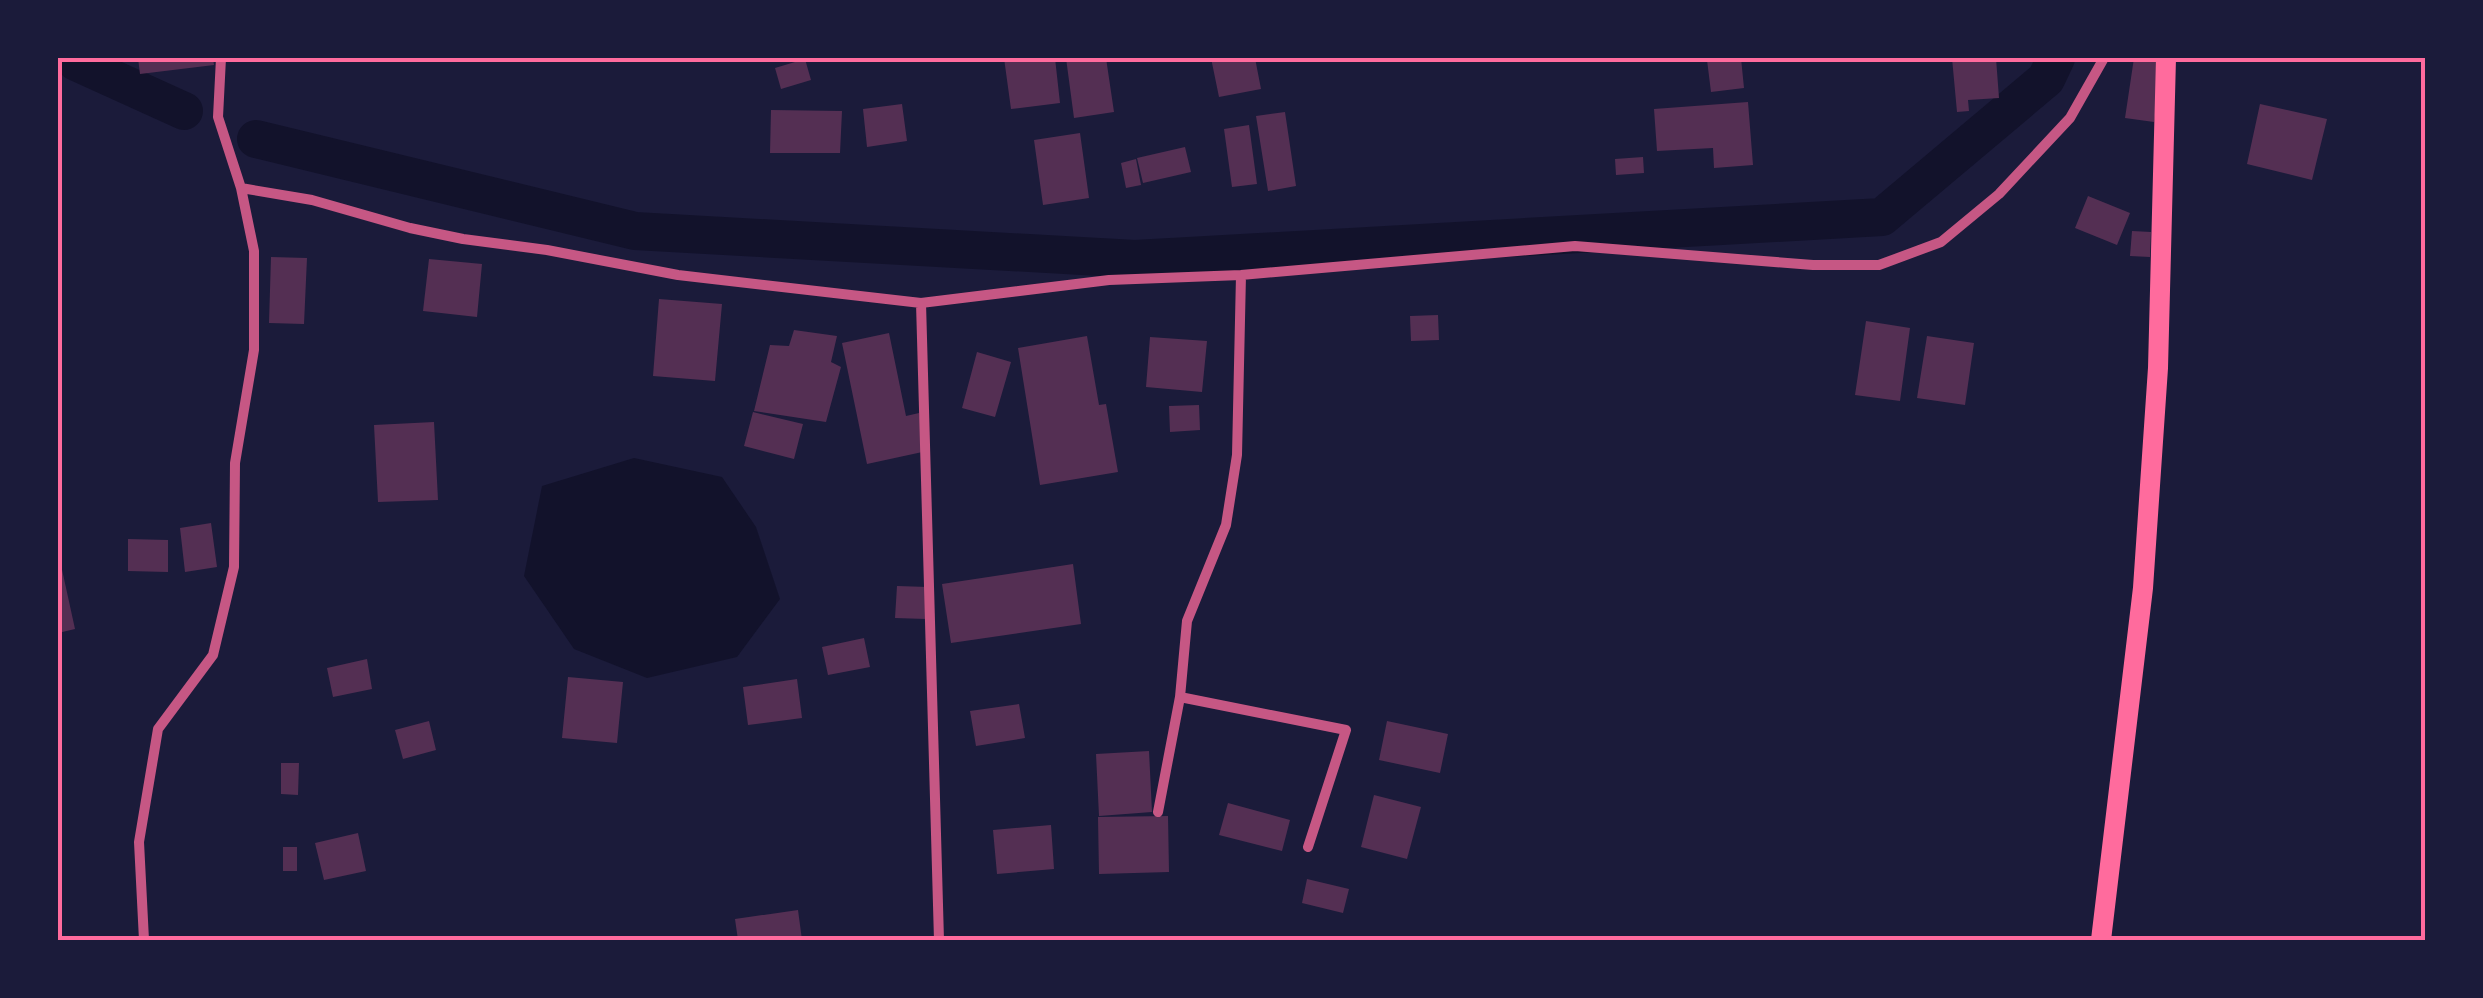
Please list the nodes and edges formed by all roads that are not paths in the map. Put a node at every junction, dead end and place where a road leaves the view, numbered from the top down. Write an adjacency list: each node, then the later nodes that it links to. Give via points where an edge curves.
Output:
1 (222, 58): 4 (street, via 218,117)
2 (2104, 58): 5 (street, via 2070,118 1999,194 1941,242 1878,264 1574,246)
3 (2166, 58): 12 (main road, via 2158,368 2143,588)
4 (242, 188): 6 (street, via 463,239 678,275); 10 (street, via 254,251 254,350 235,463 234,567 214,654 158,729 139,842)
5 (1241, 275): 6 (street, via 1109,280); 7 (street, via 1237,455 1226,525 1187,622)
6 (920, 304): 11 (street)
7 (1180, 697): 8 (street); 9 (street, via 1346,730)
8 (1158, 812)
9 (1308, 847)
10 (144, 940)
11 (939, 940)
12 (2101, 940)

